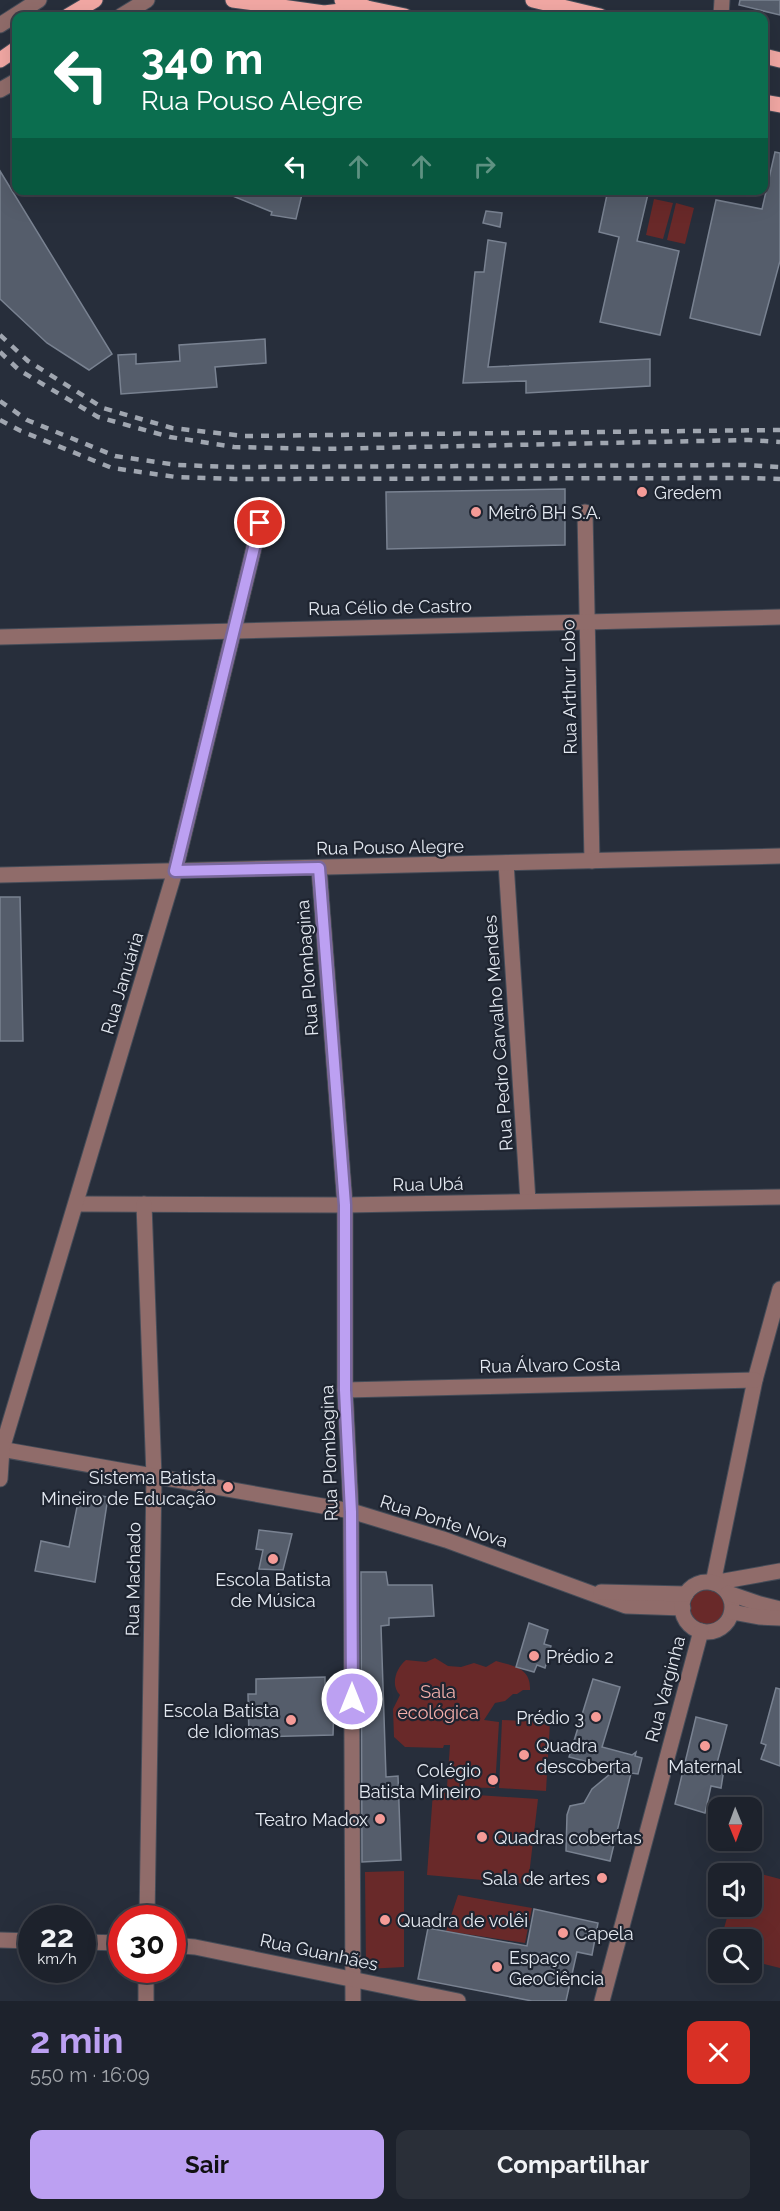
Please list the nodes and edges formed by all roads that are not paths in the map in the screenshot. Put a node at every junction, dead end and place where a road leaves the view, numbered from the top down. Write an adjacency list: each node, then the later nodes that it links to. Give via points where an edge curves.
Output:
1 (39, 0): 8 (street)
2 (95, 0): 9 (main road)
3 (147, 0): 10 (street)
4 (233, 0): 11 (main road)
5 (342, 0): 7 (main road)
6 (533, 0): 14 (main road)
7 (367, 9): 12 (main road); 13 (main road)
8 (20, 12)
9 (76, 12)
10 (127, 12)
11 (317, 12)
12 (335, 12)
13 (383, 12)
14 (583, 12)
15 (585, 512): 18 (street, Rua Arthur Lobo)
16 (260, 523): 19 (street, Rua Januária)
17 (780, 617): 18 (street, Rua Célio de Castro)
18 (588, 623): 19 (street, Rua Célio de Castro); 22 (street, Rua Arthur Lobo)
19 (233, 630): 20 (street, Rua Célio de Castro); 25 (street, Rua Januária)
20 (0, 637)
21 (780, 856): 22 (street, Rua Pouso Alegre)
22 (592, 861): 23 (street, Rua Pouso Alegre)
23 (506, 863): 24 (street, Rua Pouso Alegre); 28 (street, Rua Pedro Carvalho Mendes)
24 (319, 868): 25 (street, Rua Pouso Alegre); 31 (street, Rua Plombagina)
25 (175, 871): 26 (street, Rua Pouso Alegre); 29 (street, Rua Januária)
26 (0, 875)
27 (780, 1197): 28 (street, Rua Ubá)
28 (528, 1201): 31 (street, Rua Ubá)
29 (76, 1204): 30 (street, Rua Ubá); 35 (street, Rua Januária)
30 (144, 1204): 31 (street, Rua Ubá); 36 (street, Rua Machado)
31 (345, 1205): 34 (street, Rua Plombagina)
32 (780, 1289): 33 (street)
33 (755, 1380): 34 (street, Rua Álvaro Costa); 40 (street)
34 (345, 1390): 38 (street, Rua Plombagina)
35 (1, 1449): 36 (street, Rua Ponte Nova); 37 (street, Rua Januária)
36 (154, 1477): 38 (street, Rua Ponte Nova); 47 (street, Rua Machado)
37 (0, 1479)
38 (351, 1512): 42 (street, Rua Ponte Nova, via 446,1540 589,1592); 51 (street, Rua Plombagina)
39 (780, 1571): 40 (street)
40 (713, 1583): 41 (street); 42 (street, via 698,1584)
41 (728, 1593): 43 (street); 44 (street)
42 (684, 1601): 46 (street, via 688,1622)
43 (780, 1609)
44 (732, 1612): 45 (street); 46 (street, via 720,1628)
45 (780, 1618)
46 (700, 1631): 56 (street, Rua Varginha)
47 (147, 1905)
48 (0, 1940): 49 (street)
49 (18, 1941)
50 (186, 1947): 51 (street, Rua Guanhães)
51 (353, 1979): 54 (street, Rua Plombagina); 55 (street, Rua Guanhães)
52 (146, 1983): 53 (street)
53 (146, 2001)
54 (353, 2001)
55 (458, 2001)
56 (602, 2001)

